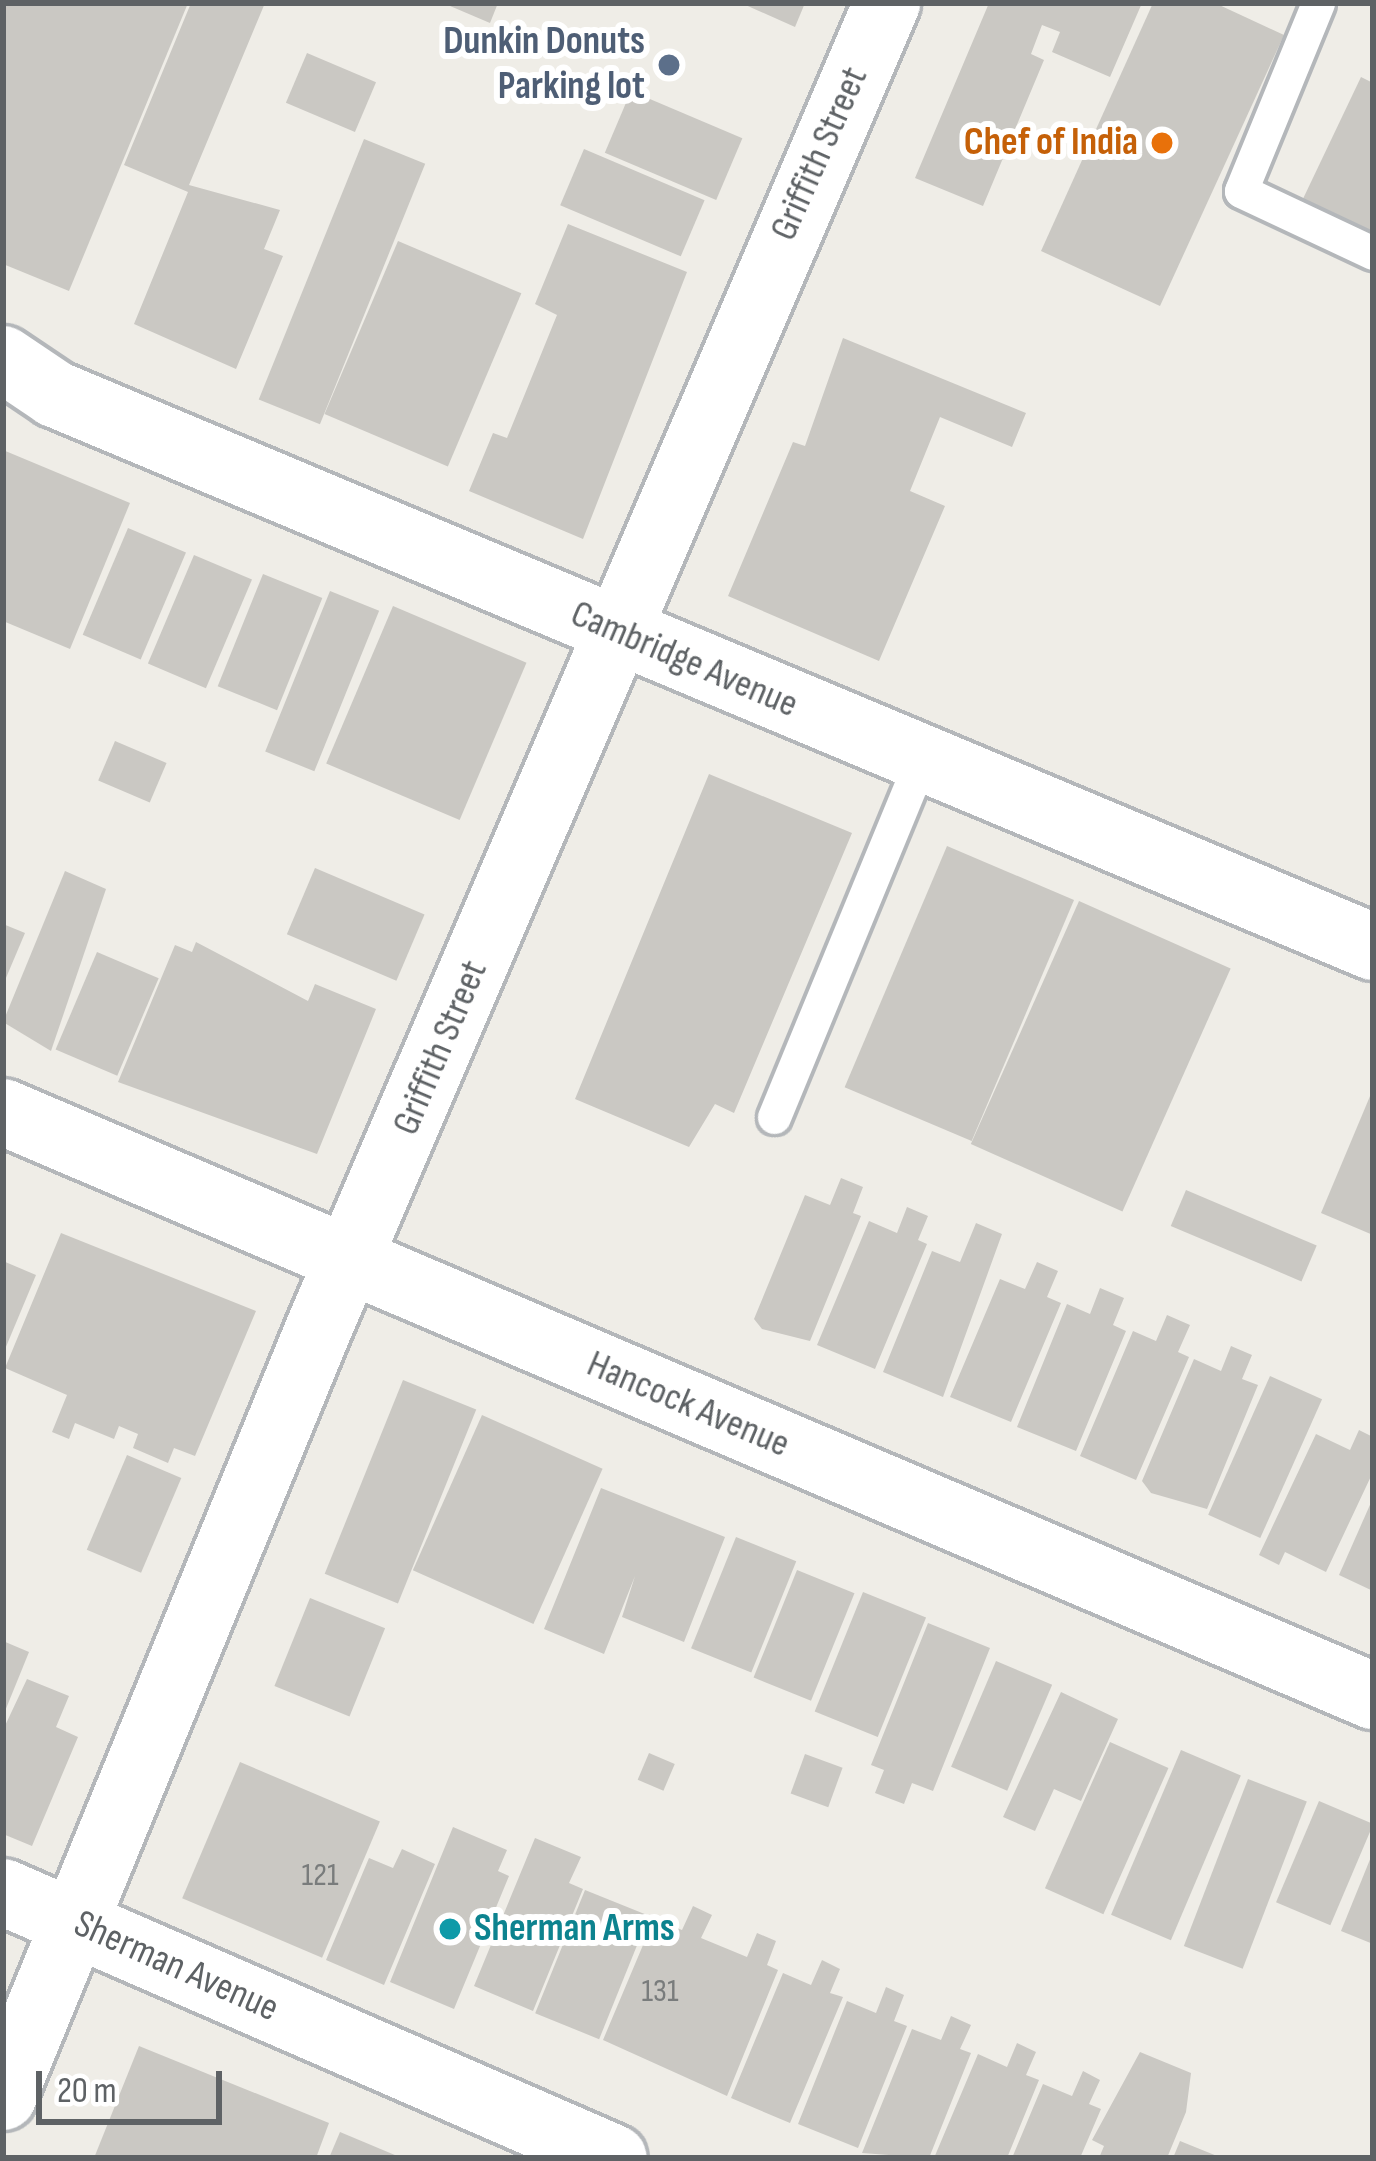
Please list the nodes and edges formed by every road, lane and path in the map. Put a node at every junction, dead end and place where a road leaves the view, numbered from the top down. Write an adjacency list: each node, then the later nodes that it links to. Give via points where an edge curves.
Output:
1 (887, 3): 5 (street, Griffith Street)
2 (1318, 3): 3 (lane, via 1241,191)
3 (1373, 253)
4 (3, 359): 5 (street, Cambridge Avenue, via 55,394)
5 (616, 633): 6 (street, Cambridge Avenue); 10 (street, Griffith Street)
6 (921, 761): 7 (street, Cambridge Avenue); 9 (lane)
7 (1373, 947)
8 (3, 1112): 10 (street, Hancock Avenue)
9 (774, 1117)
10 (349, 1263): 11 (street, Hancock Avenue); 13 (street, Griffith Street)
11 (1373, 1696)
12 (3, 1892): 13 (street, Sherman Avenue)
13 (75, 1922): 14 (street, Griffith Street); 15 (street, Sherman Avenue)
14 (3, 2098)
15 (614, 2158)

